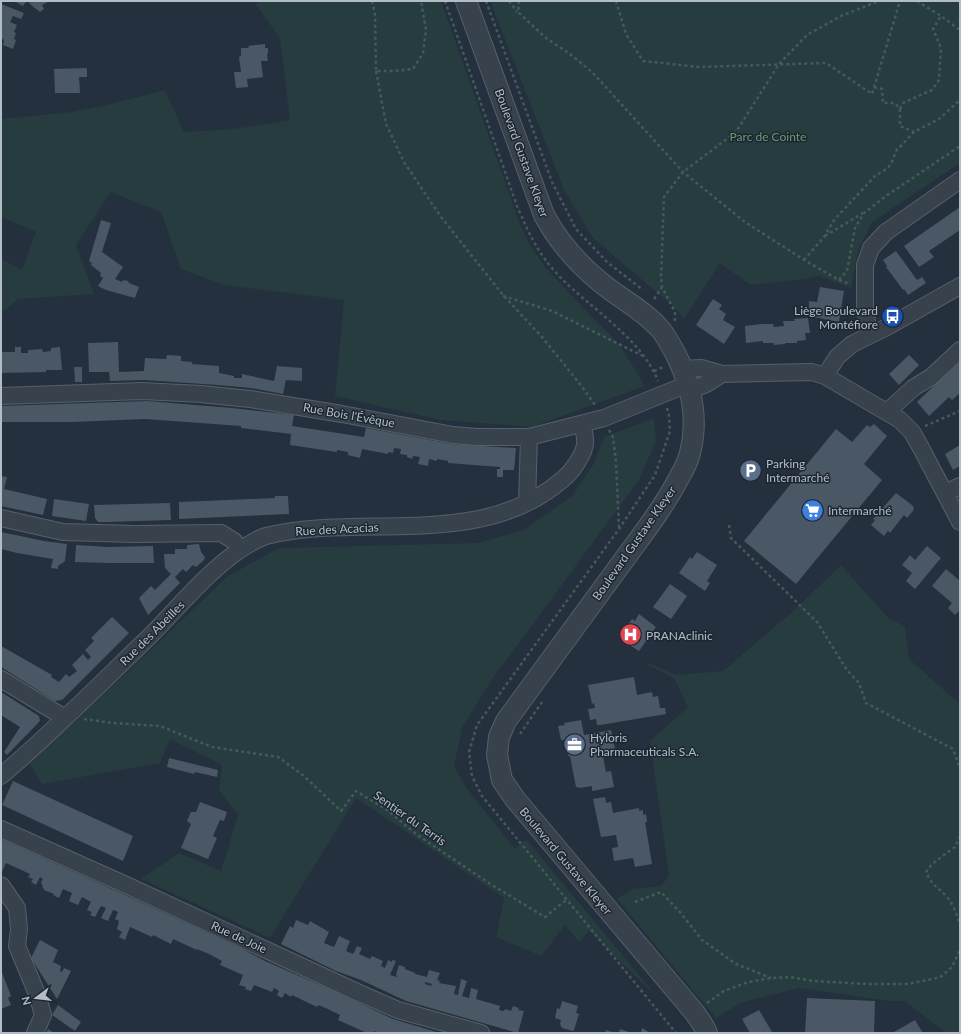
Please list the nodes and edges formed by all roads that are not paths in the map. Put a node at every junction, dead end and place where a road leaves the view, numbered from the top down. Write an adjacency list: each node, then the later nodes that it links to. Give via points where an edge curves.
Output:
1 (466, 1): 8 (street, Boulevard Gustave Kleyer, via 544,215 555,235 571,255 599,281 644,314 661,330)
2 (960, 180): 4 (street, via 886,232 871,248 866,265 865,308)
3 (960, 286): 4 (street)
4 (869, 335): 7 (street, via 852,344 837,357)
5 (960, 350): 10 (street)
6 (722, 374): 7 (street, via 812,372); 8 (street, Rue Bois l'Évêque, via 708,383); 8 (street, via 701,368)
7 (826, 376): 10 (street)
8 (687, 381): 11 (street, Rue Bois l'Évêque, via 664,395); 26 (street, Boulevard Gustave Kleyer, via 694,428 690,454 673,490 506,721 497,755 502,780 514,799 695,1013)
9 (1, 396): 12 (street, Rue Bois l'Évêque, via 142,391 201,394 257,400 452,435)
10 (887, 412): 14 (street, via 912,432)
11 (582, 425): 12 (street, Rue Bois l'Évêque); 15 (street, Rue des Acacias, via 586,441 579,460 568,475 550,491)
12 (528, 437): 15 (street)
13 (960, 486): 14 (street)
14 (945, 493): 17 (street)
15 (527, 503): 18 (street, Rue des Acacias, via 512,510 468,522 304,529 264,537)
16 (1, 518): 18 (street, via 64,532 221,532)
17 (960, 522)
18 (240, 549): 20 (street, Rue des Abeilles, via 209,576)
19 (1, 679): 20 (street)
20 (65, 718): 21 (street, Rue des Abeilles)
21 (1, 776)
22 (1, 829): 25 (street, Rue de Joie, via 398,1010)
23 (1, 885): 24 (street, via 17,908 17,946 38,994 43,1015)
24 (35, 1033)
25 (481, 1033)
26 (707, 1033)

